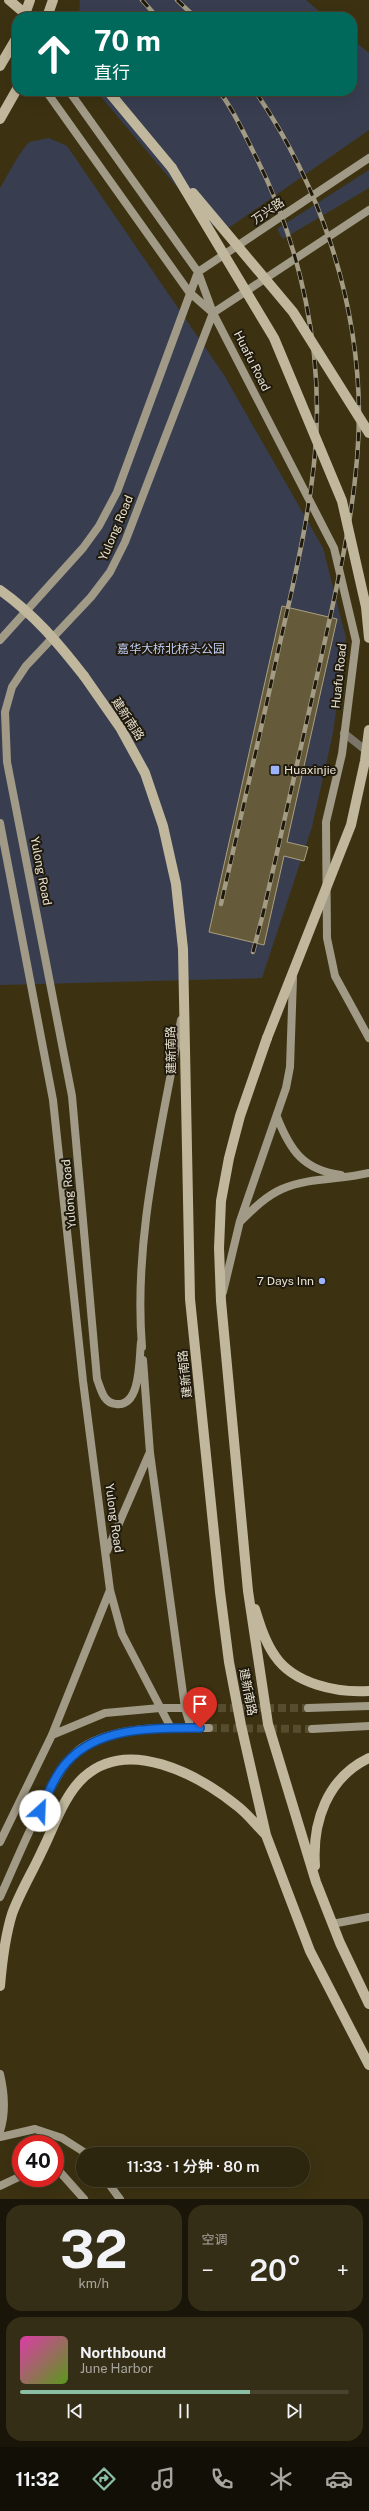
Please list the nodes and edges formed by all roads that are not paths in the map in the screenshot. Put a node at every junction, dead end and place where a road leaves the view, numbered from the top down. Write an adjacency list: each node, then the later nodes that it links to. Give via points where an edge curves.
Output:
1 (9, 0): 4 (main road, bridge)
2 (30, 0): 5 (main road)
3 (53, 0): 6 (main road)
4 (23, 12)
5 (26, 12)
6 (49, 12)
7 (12, 50): 8 (main road)
8 (0, 66)
9 (13, 96): 13 (main road)
10 (50, 96): 18 (main road, Huafu Road)
11 (73, 96): 17 (main road, Huafu Road)
12 (112, 96): 15 (main road)
13 (0, 119)
14 (369, 158): 17 (main road, 万兴路)
15 (172, 168): 20 (main road, bridge, via 293,312); 22 (main road, bridge, via 277,345 342,501 366,607)
16 (369, 210): 19 (main road)
17 (198, 272): 18 (main road); 19 (main road, Huafu Road)
18 (189, 292): 19 (main road, Huafu Road); 23 (main road, Yulong Road, via 116,492 99,526 66,568)
19 (213, 313): 25 (main road, Huafu Road, via 334,548 356,642); 36 (main road, Yulong Road, via 125,542 110,572 26,666 12,687 5,712 7,762 72,1096 97,1379 107,1401 124,1404 131,1398 136,1389)
20 (369, 434)
21 (0, 590): 29 (main road, 建新南路, bridge, via 15,600 52,634 121,729 145,773 163,826 176,884 183,948)
22 (369, 638)
23 (0, 640)
24 (369, 730): 28 (main road, 建新南路, bridge, via 351,825)
25 (344, 732): 26 (street); 30 (main road, Huafu Road, via 342,754 326,822 327,938 335,976)
26 (369, 753)
27 (0, 823): 38 (main road, Yulong Road, via 53,1100 82,1380)
28 (293, 969): 31 (main road, 建新南路, bridge, via 290,1067); 35 (main road, 建新南路, bridge, via 240,1116 229,1158 222,1201 219,1248)
29 (183, 1011): 36 (main road, via 144,1229 139,1286); 54 (main road, 建新南路, via 190,1299 229,1662)
30 (369, 1038)
31 (277, 1117): 33 (main road, via 287,1142 304,1161 330,1173); 34 (main road, 建新南路)
32 (369, 1173): 33 (main road)
33 (353, 1177): 34 (main road, via 298,1183 281,1189)
34 (240, 1221): 35 (main road, 建新南路)
35 (221, 1301): 40 (main road, 建新南路)
36 (141, 1342): 37 (main road)
37 (150, 1453): 38 (main road); 44 (main road)
38 (106, 1551): 39 (main road, Yulong Road)
39 (110, 1590): 43 (main road, Yulong Road, via 122,1634); 52 (main road)
40 (248, 1591): 41 (main road, via 266,1641 287,1668 309,1682 338,1689); 56 (main road, 建新南路, via 268,1724)
41 (369, 1691)
42 (369, 1706): 46 (main road)
43 (160, 1708): 44 (main road); 48 (main road, Yulong Road); 52 (main road, via 105,1713)
44 (185, 1708): 45 (main road); 49 (main road)
45 (206, 1708)
46 (308, 1708)
47 (369, 1726): 51 (main road)
48 (171, 1728): 49 (main road); 57 (main road, via 103,1737 81,1748 66,1763 54,1782)
49 (191, 1728): 50 (main road)
50 (209, 1728)
51 (312, 1729)
52 (52, 1735): 55 (main road)
53 (369, 1758): 56 (main road, via 356,1764 341,1777 330,1791 322,1808 316,1832)
54 (266, 1835): 60 (main road, via 237,1805 213,1789 169,1767 145,1760 121,1760 100,1766 84,1777 69,1794 12,1914 2,1958); 62 (main road, 建新南路, via 310,1951)
55 (0, 1842)
56 (316, 1882): 59 (main road, 建新南路)
57 (0, 1897)
58 (369, 1917): 59 (main road)
59 (332, 1924): 61 (main road, 建新南路)
60 (0, 1986)
61 (369, 2004)
62 (369, 2064)
63 (0, 2074): 64 (main road, via 3,2086 3,2122)
64 (0, 2130)
65 (0, 2137): 66 (main road, via 35,2129 62,2138)
66 (76, 2147)
67 (64, 2176): 71 (main road)
68 (12, 2180): 69 (main road)
69 (0, 2186)
70 (111, 2187): 72 (main road)
71 (84, 2199)
72 (120, 2199)

